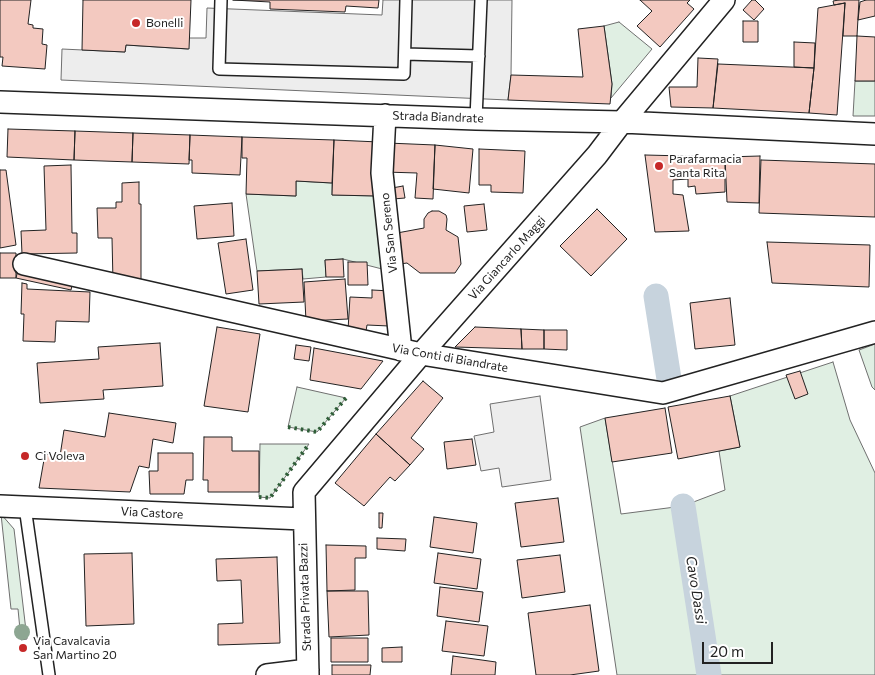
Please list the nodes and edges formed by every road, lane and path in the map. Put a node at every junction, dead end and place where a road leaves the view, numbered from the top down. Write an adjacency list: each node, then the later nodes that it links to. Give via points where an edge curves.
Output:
1 (222, 0): 5 (lane, via 219,69 404,74)
2 (406, 0): 5 (lane)
3 (481, 0): 6 (lane)
4 (724, 0): 10 (street, Via Giancarlo Maggi)
5 (405, 54): 6 (lane)
6 (479, 56): 9 (lane)
7 (0, 102): 8 (street, Strada Biandrate)
8 (385, 115): 9 (street, Strada Biandrate); 14 (street, Via San Sereno, via 382,173)
9 (476, 119): 10 (street, Strada Biandrate)
10 (622, 122): 11 (street, Strada Biandrate); 14 (street, Via Giancarlo Maggi, via 597,155)
11 (875, 134)
12 (24, 264): 14 (street, Via Conti di Biandrate)
13 (875, 332): 14 (street, Via Conti di Biandrate, via 663,393)
14 (411, 352): 17 (street, Via Giancarlo Maggi, via 304,492)
15 (0, 506): 16 (street, Via Castore)
16 (25, 508): 17 (street, Via Castore); 19 (lane)
17 (303, 519): 18 (street, Strada Privata Bazzi)
18 (308, 672): 20 (street)
19 (49, 675)
20 (267, 675)

